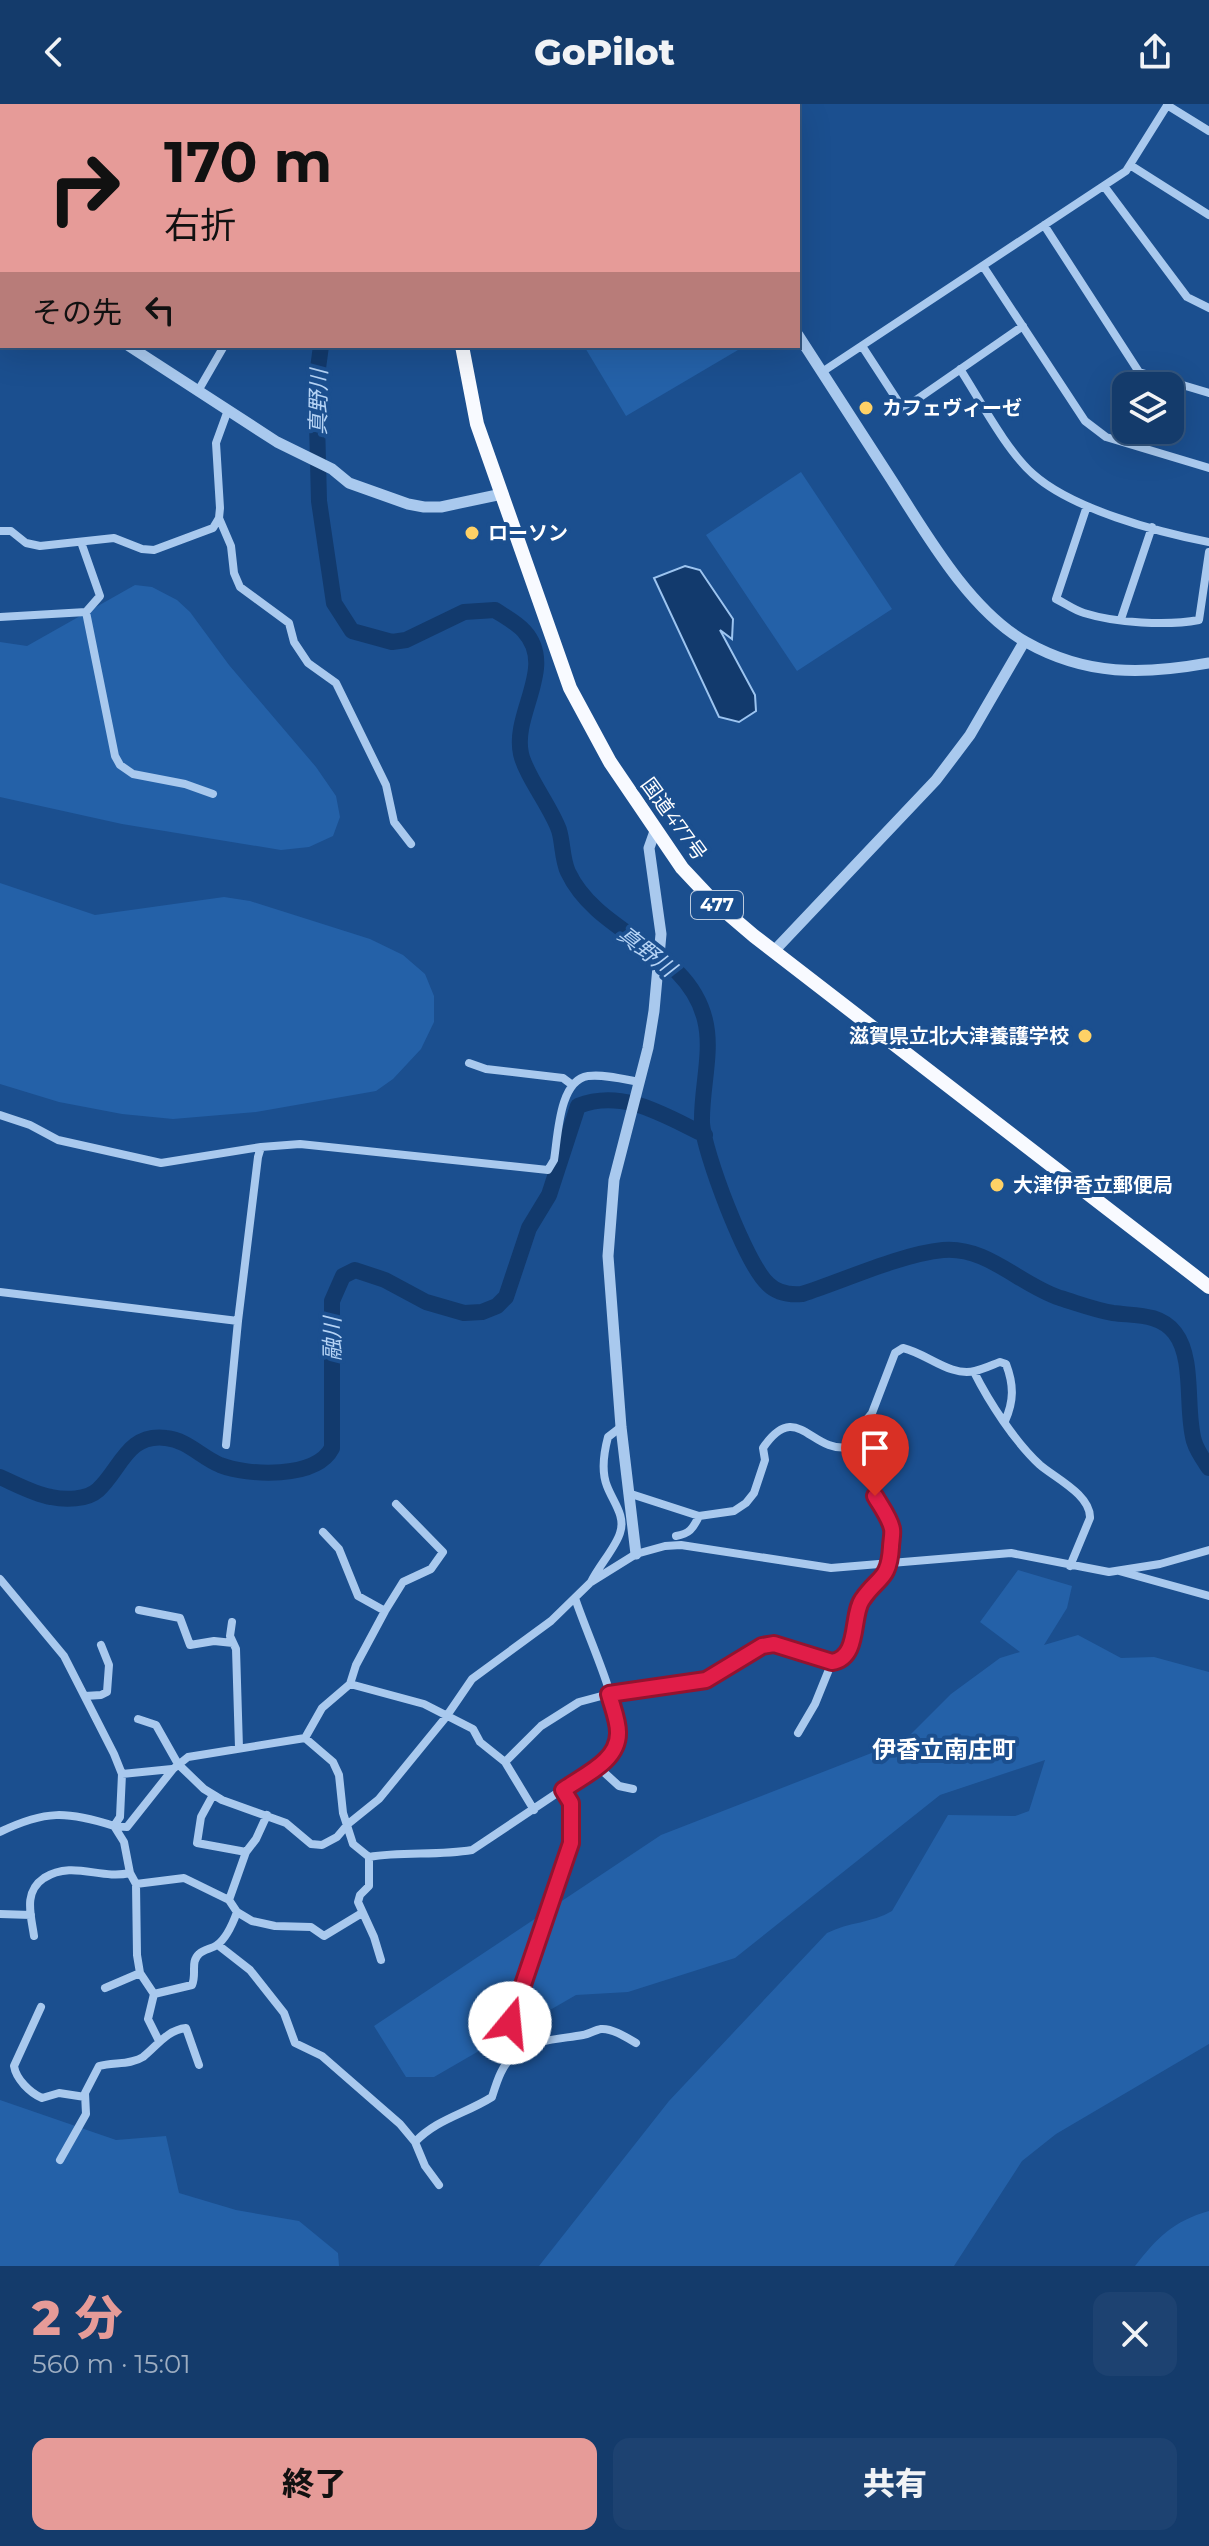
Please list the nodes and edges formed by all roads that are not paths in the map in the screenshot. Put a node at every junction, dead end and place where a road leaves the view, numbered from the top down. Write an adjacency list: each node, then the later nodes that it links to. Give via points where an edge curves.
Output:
1 (1167, 104): 2 (street); 3 (street)
2 (1209, 131)
3 (1130, 165): 4 (street); 5 (street)
4 (1104, 186): 6 (street); 8 (street, via 1187,297)
5 (1209, 215)
6 (1044, 225): 7 (street); 18 (street, via 1139,372)
7 (983, 266): 9 (street); 11 (street)
8 (1209, 308)
9 (1023, 326): 15 (street); 20 (street, via 1094,430)
10 (800, 338): 16 (street)
11 (862, 346): 15 (street, via 903,409); 16 (street)
12 (132, 348): 17 (street)
13 (223, 348): 17 (street)
14 (462, 348): 21 (highway, 国道477号 / 477, via 477,424)
15 (960, 369): 22 (street, via 1033,474)
16 (822, 372): 32 (street, via 971,594)
17 (198, 391): 19 (street)
18 (1209, 393)
19 (228, 410): 21 (street, via 349,483 408,504 441,507); 23 (street, via 216,443)
20 (1209, 468)
21 (502, 494): 35 (highway, 国道477号 / 477, via 570,688)
22 (1087, 506): 24 (street); 31 (street, via 1056,599 1083,613)
23 (219, 518): 26 (street, via 213,528 154,550 114,538); 36 (street, via 240,587 289,623 308,663 336,683 386,785 394,822)
24 (1152, 527): 27 (street); 31 (street)
25 (0, 531): 26 (street, via 40,546)
26 (81, 542): 29 (street, via 100,596)
27 (1209, 542)
28 (1209, 552): 31 (street, via 1199,620)
29 (86, 612): 30 (street); 34 (street, via 120,765 133,774)
30 (0, 617)
31 (1121, 619)
32 (1024, 642): 33 (street, via 1092,668 1165,671); 37 (street, via 970,735 936,780)
33 (1209, 663)
34 (213, 794)
35 (655, 831): 37 (highway, 国道477号 / 477, via 713,901); 39 (street, via 649,848 661,934 654,1011)
36 (411, 844)
37 (774, 951): 43 (highway, 国道477号 / 477)
38 (469, 1063): 40 (street, via 563,1078)
39 (639, 1082): 40 (street, via 587,1076); 48 (street, via 609,1220 608,1288)
40 (571, 1084): 42 (street, via 548,1170 300,1144)
41 (0, 1115): 42 (street, via 58,1140 161,1163)
42 (261, 1147): 45 (street)
43 (1209, 1287)
44 (0, 1292): 45 (street)
45 (238, 1321): 49 (street)
46 (974, 1372): 47 (street); 47 (street, via 1006,1364 1013,1394); 50 (street, via 958,1372 903,1348 895,1353 872,1413)
47 (1005, 1421): 59 (street, via 1037,1463 1091,1510)
48 (621, 1427): 51 (street); 62 (street, via 608,1437 604,1456 606,1484 622,1523 620,1537)
49 (226, 1445)
50 (849, 1447): 53 (street, via 830,1448 788,1425 763,1448 765,1460 746,1503 734,1511); 58 (street, via 871,1471 875,1496 892,1528)
51 (628, 1493): 53 (street); 57 (street)
52 (396, 1504): 66 (street, via 443,1552 431,1569 403,1582)
53 (699, 1516): 55 (street, via 693,1529)
54 (323, 1532): 66 (street, via 339,1549 358,1596)
55 (676, 1536)
56 (1209, 1550): 60 (street)
57 (636, 1554): 58 (street, via 681,1545 831,1568); 62 (street)
58 (890, 1564): 59 (street, via 1011,1553); 70 (street, via 860,1602 846,1656)
59 (1070, 1566): 60 (street)
60 (1118, 1571): 63 (street)
61 (0, 1579): 73 (street, via 64,1656)
62 (591, 1582): 64 (street)
63 (1209, 1596)
64 (575, 1598): 72 (street); 74 (street, via 472,1679)
65 (139, 1610): 68 (street, via 180,1618 190,1645)
66 (385, 1611): 71 (street)
67 (232, 1622): 68 (street)
68 (233, 1643): 78 (street)
69 (101, 1645): 73 (street, via 109,1665 107,1692)
70 (832, 1662): 72 (street, via 774,1644 706,1680); 76 (street)
71 (350, 1684): 74 (street, via 424,1704); 77 (street, via 322,1708)
72 (609, 1694): 79 (street, via 560,1712); 80 (street, via 616,1746)
73 (85, 1696): 82 (street)
74 (446, 1717): 79 (street, via 473,1729 480,1742); 88 (street, via 379,1799)
75 (138, 1719): 81 (street, via 156,1725)
76 (798, 1733)
77 (305, 1738): 78 (street); 88 (street, via 333,1762)
78 (239, 1748): 81 (street, via 188,1757)
79 (505, 1762): 86 (street)
80 (597, 1766): 83 (street, via 619,1786); 84 (street)
81 (175, 1767): 82 (street); 85 (street); 89 (street, via 127,1827)
82 (122, 1774): 89 (street, via 120,1817)
83 (633, 1789)
84 (563, 1790): 86 (street); 109 (street, via 571,1803 571,1843 510,2023)
85 (213, 1795): 87 (street); 91 (street, via 201,1817 197,1843)
86 (534, 1810): 92 (street, via 472,1850)
87 (267, 1815): 88 (street, via 311,1844 337,1837); 91 (street)
88 (348, 1824): 92 (street, via 353,1844)
89 (114, 1826): 90 (street, via 48,1814); 93 (street, via 124,1842)
90 (0, 1832)
91 (246, 1852): 95 (street)
92 (369, 1857): 97 (street, via 369,1886 358,1902)
93 (130, 1873): 94 (street); 99 (street, via 60,1870 34,1885)
94 (136, 1884): 95 (street, via 184,1878); 103 (street)
95 (229, 1900): 96 (street)
96 (237, 1912): 97 (street, via 275,1926 311,1927 324,1936); 101 (street)
97 (362, 1913): 102 (street)
98 (0, 1914): 99 (street)
99 (31, 1915): 100 (street)
100 (34, 1936)
101 (218, 1945): 105 (street, via 198,1954 192,1985); 112 (street, via 250,1970 284,2013 295,2043 322,2056)
102 (381, 1960)
103 (140, 1973): 104 (street); 105 (street)
104 (105, 1988)
105 (154, 1994): 107 (street, via 148,2019)
106 (41, 2007): 111 (street, via 14,2066 16,2074 42,2098 59,2093)
107 (159, 2041): 110 (street, via 186,2028); 111 (street, via 141,2059 99,2066)
108 (636, 2043): 109 (street, via 602,2029)
109 (516, 2053): 112 (street, via 501,2071 492,2097 427,2129)
110 (199, 2065)
111 (85, 2097): 113 (street, via 86,2114)
112 (415, 2142): 114 (street)
113 (60, 2160)
114 (439, 2185)

